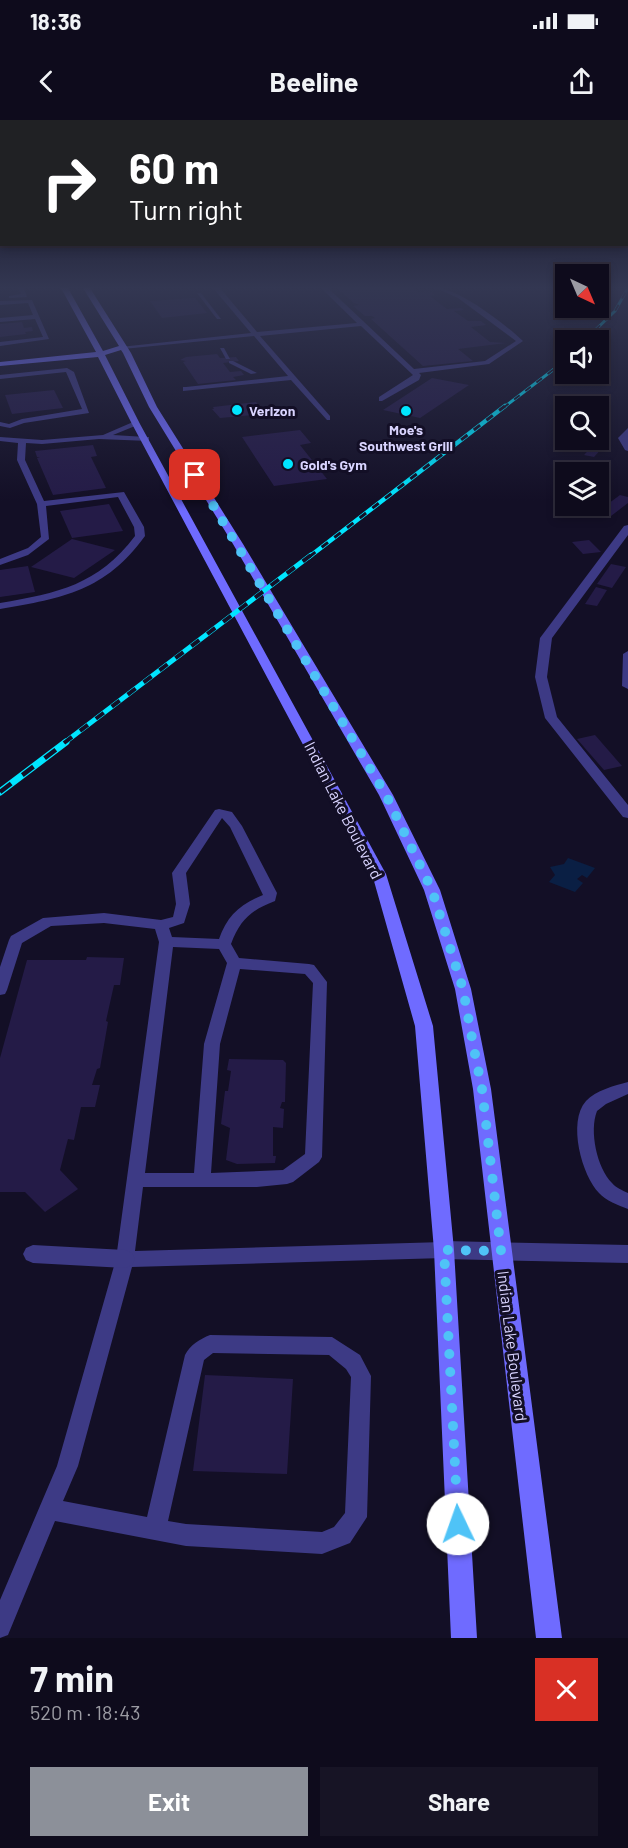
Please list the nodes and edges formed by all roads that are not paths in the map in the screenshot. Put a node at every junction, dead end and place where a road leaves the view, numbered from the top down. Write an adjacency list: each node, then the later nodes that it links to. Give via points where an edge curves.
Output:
1 (52, 359): 8 (main road)
2 (103, 359): 17 (main road, Indian Lake Boulevard)
3 (129, 359): 43 (main road, Indian Lake Boulevard, via 153,407 386,795 432,890 463,989 482,1089)
4 (228, 359): 10 (lane)
5 (276, 359): 12 (lane)
6 (401, 359): 9 (lane)
7 (494, 359): 9 (lane, via 487,363)
8 (0, 364)
9 (414, 371): 14 (lane, via 416,378)
10 (253, 373)
11 (0, 377): 18 (lane, via 67,370 86,411)
12 (293, 378): 13 (lane); 15 (lane)
13 (186, 389)
14 (382, 399)
15 (327, 418)
16 (0, 424): 18 (lane)
17 (136, 424): 20 (lane); 22 (main road, Indian Lake Boulevard)
18 (10, 426): 23 (lane)
19 (628, 431): 25 (street, via 622,438)
20 (99, 437): 22 (lane); 24 (lane)
21 (0, 439): 23 (lane)
22 (146, 439): 42 (main road, Indian Lake Boulevard, via 379,874 424,1026)
23 (12, 440): 24 (lane)
24 (22, 441): 26 (lane, via 21,460)
25 (628, 448)
26 (41, 504): 28 (lane, via 46,537 16,557); 29 (lane, via 121,494 140,536 111,568 80,589)
27 (626, 532): 32 (street, via 546,638 541,677 551,718)
28 (0, 562)
29 (0, 606)
30 (628, 654): 31 (lane)
31 (628, 686)
32 (628, 814)
33 (161, 925): 34 (lane); 35 (lane, via 179,920 183,904 179,873 219,813 228,815 270,898 244,908 232,922); 37 (lane, via 104,918 48,921 16,940)
34 (166, 942): 35 (lane); 39 (lane)
35 (225, 944): 36 (lane)
36 (234, 963): 40 (lane, via 212,1044); 40 (lane, via 309,969 320,982 313,1157 287,1177)
37 (0, 990)
38 (628, 1088): 41 (lane, via 589,1110 584,1127 587,1147 602,1185)
39 (136, 1180): 40 (lane); 46 (lane)
40 (202, 1180)
41 (628, 1201)
42 (444, 1250): 43 (street); 46 (lane); 50 (main road, Indian Lake Boulevard)
43 (501, 1251): 45 (street); 51 (main road, Indian Lake Boulevard)
44 (33, 1254): 46 (street)
45 (628, 1254)
46 (125, 1259): 47 (lane, via 67,1466)
47 (49, 1509): 48 (lane); 49 (lane)
48 (155, 1529): 48 (lane, via 186,1535 322,1543 342,1535 356,1517 361,1376 353,1362 332,1346 210,1344 195,1355)
49 (0, 1627)
50 (464, 1638)
51 (549, 1638)

